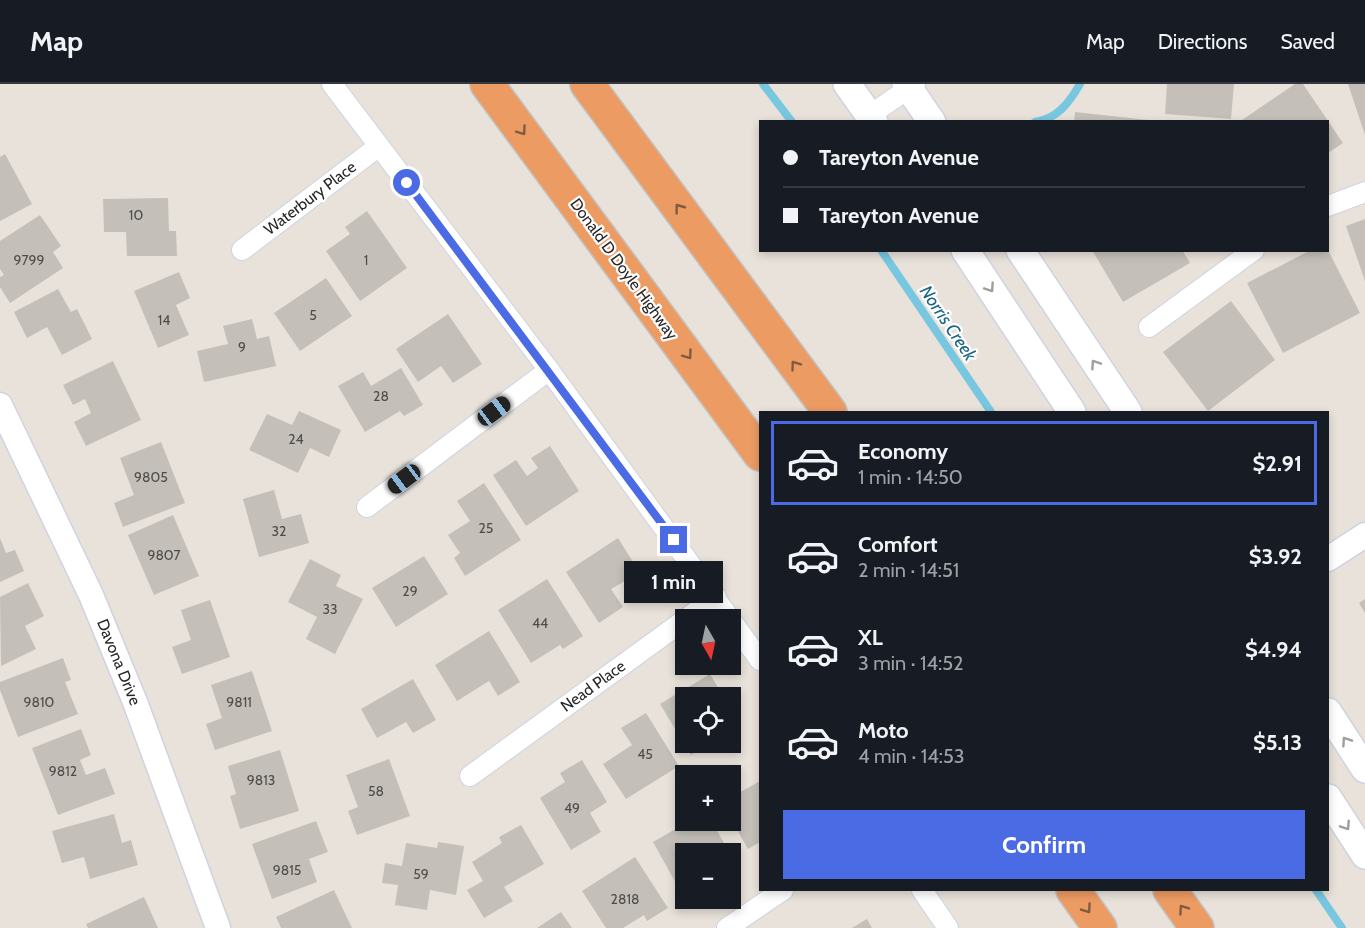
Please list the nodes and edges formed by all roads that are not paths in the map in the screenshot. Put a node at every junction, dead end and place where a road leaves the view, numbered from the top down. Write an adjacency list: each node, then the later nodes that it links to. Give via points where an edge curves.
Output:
1 (332, 84): 8 (street)
2 (487, 84): 21 (highway, Donald D Doyle Highway, one-way to 21)
3 (587, 84): 18 (highway, one-way to 3)
4 (847, 84): 6 (main road)
5 (910, 85): 6 (street); 7 (main road)
6 (872, 118)
7 (931, 120)
8 (379, 146): 11 (street, Waterbury Place); 16 (street)
9 (1365, 192): 10 (street)
10 (1329, 206)
11 (242, 250)
12 (966, 252): 19 (main road, one-way to 19)
13 (1021, 252): 20 (main road, one-way to 13)
14 (1251, 252): 15 (street)
15 (1149, 327)
16 (549, 370): 22 (street); 25 (street)
17 (0, 405): 36 (street, Davona Drive, via 113,648)
18 (829, 411)
19 (1071, 411)
20 (1127, 411)
21 (759, 453)
22 (367, 507)
23 (1365, 535): 24 (street)
24 (1329, 558)
25 (716, 597): 26 (street); 29 (street, Nead Place)
26 (759, 659)
27 (1329, 714): 28 (main road, one-way to 27)
28 (1365, 769)
29 (470, 776)
30 (1329, 800): 31 (main road, one-way to 31)
31 (1365, 855)
32 (782, 891): 37 (street)
33 (923, 891): 38 (street)
34 (1074, 891): 39 (highway, one-way to 39)
35 (1171, 891): 40 (highway, one-way to 35)
36 (218, 928)
37 (727, 928)
38 (948, 928)
39 (1100, 928)
40 (1197, 928)

